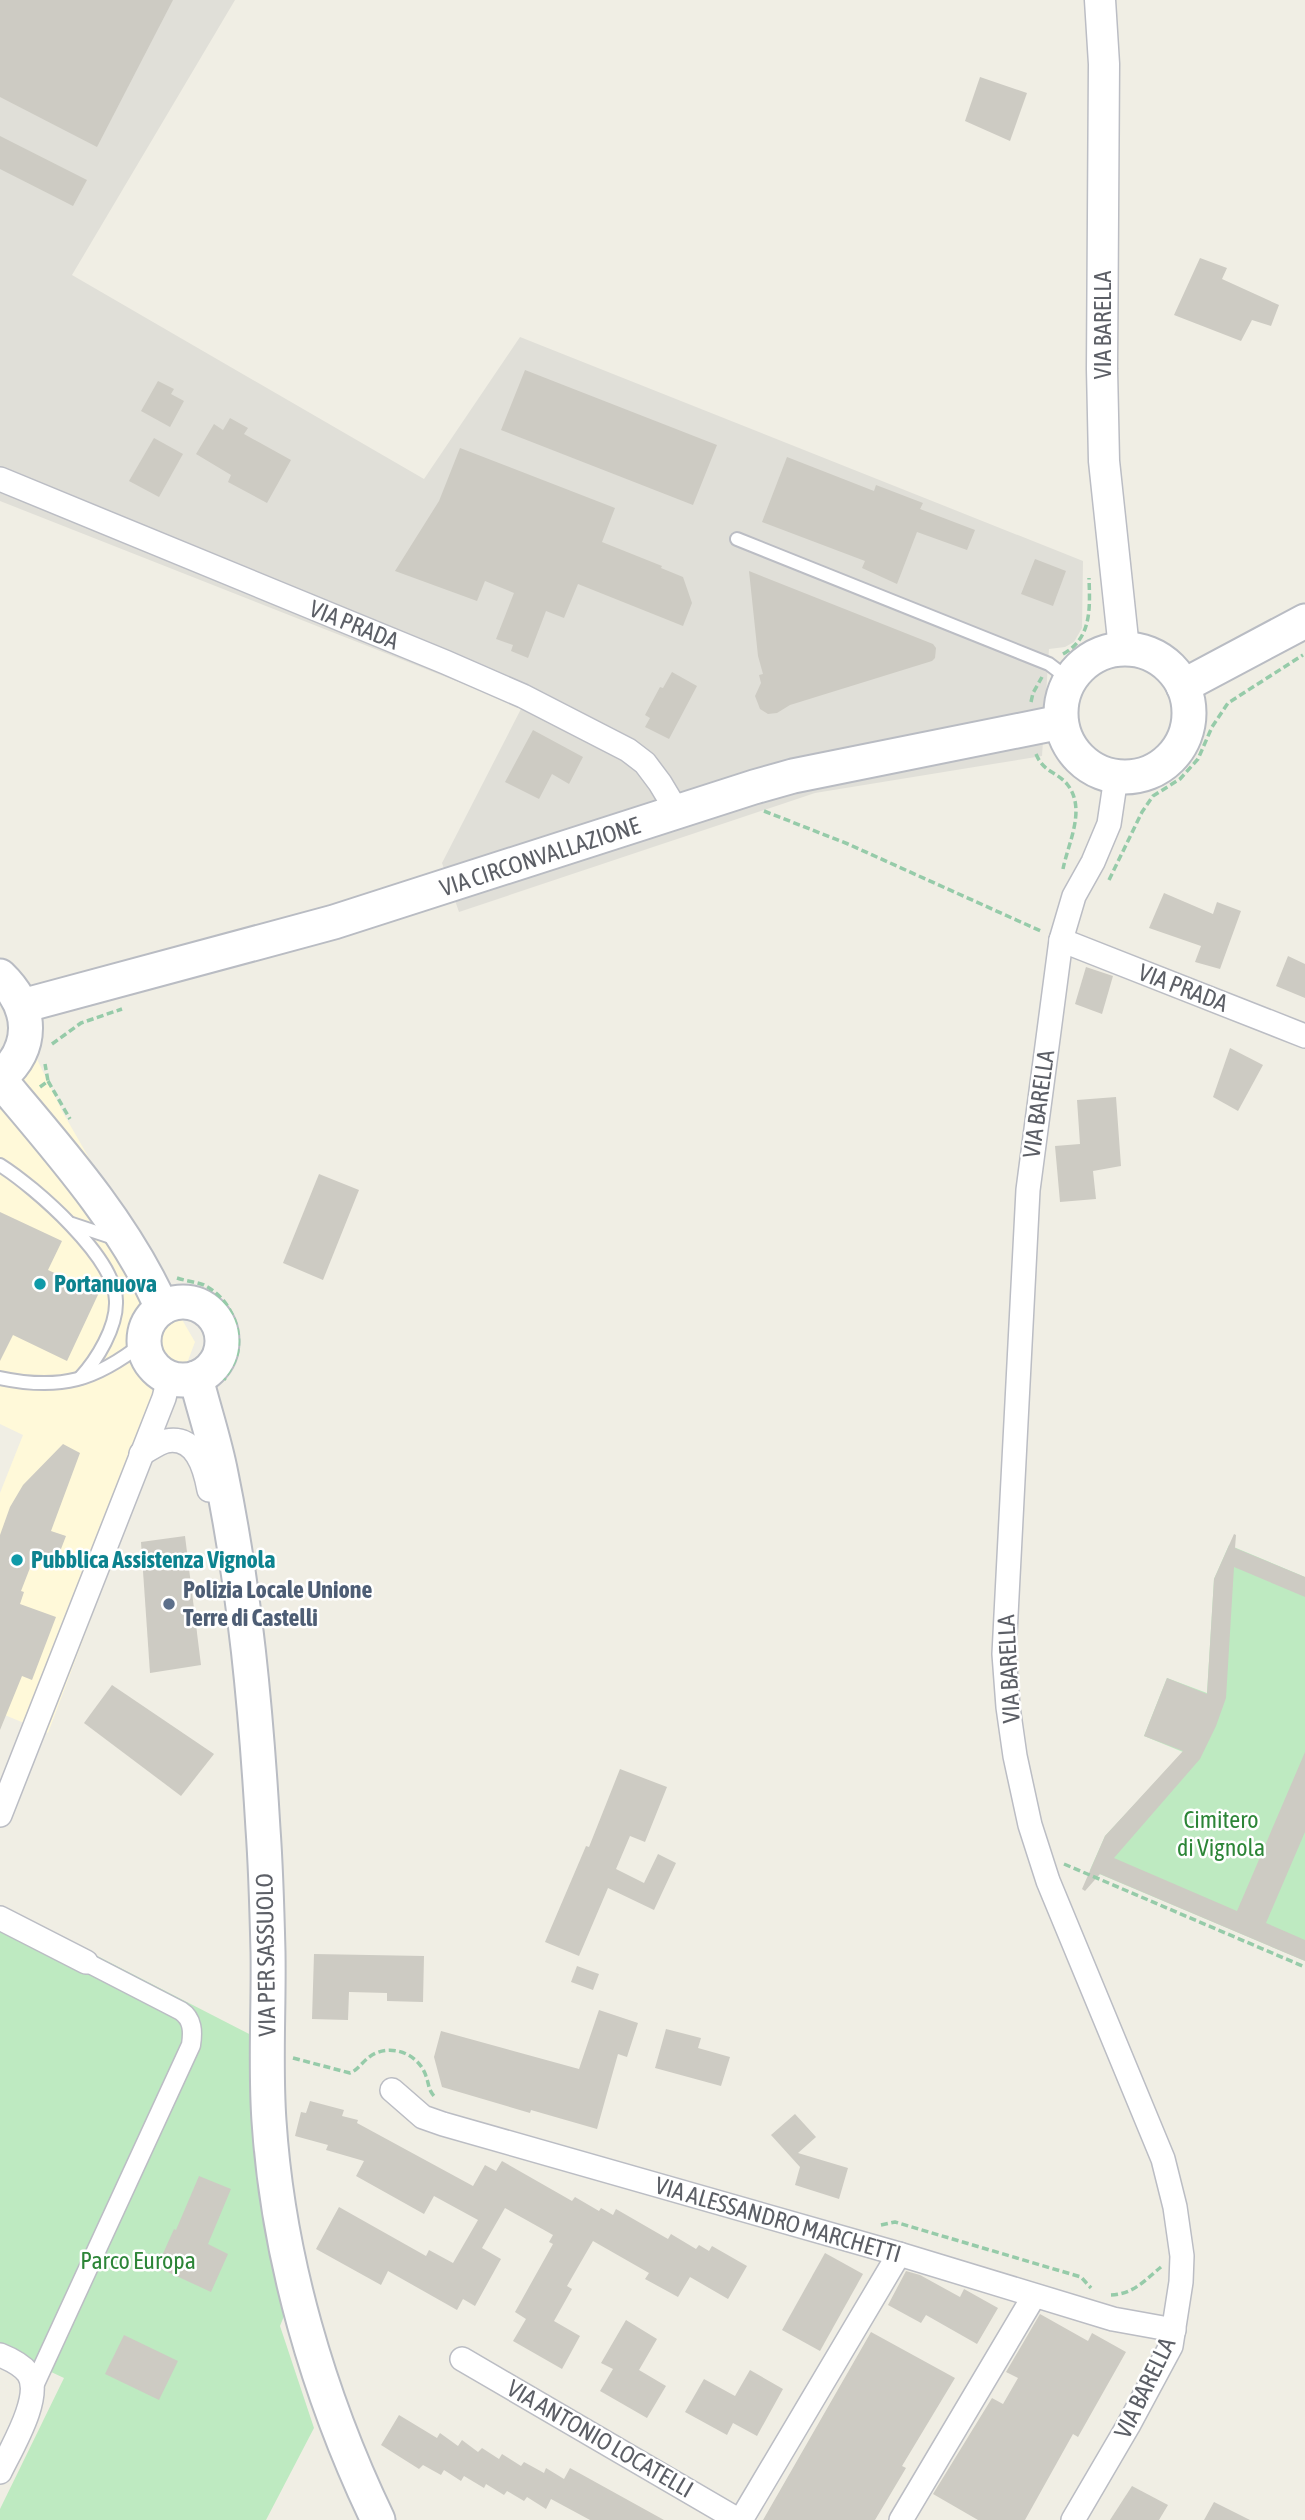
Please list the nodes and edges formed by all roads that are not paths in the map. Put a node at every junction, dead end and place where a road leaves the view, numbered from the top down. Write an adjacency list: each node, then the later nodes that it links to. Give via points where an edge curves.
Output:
1 (1100, 0): 5 (street, VIA BARELLA, via 1104,461)
2 (0, 480): 10 (street, VIA PRADA, via 523,696 628,750 645,763)
3 (737, 539): 6 (lane, via 1049,664)
4 (1305, 621): 7 (main road)
5 (1124, 649): 6 (main road, via 1093,657); 7 (main road, via 1139,650 1165,663)
6 (1069, 680): 8 (main road)
7 (1183, 686): 9 (main road, via 1189,704 1182,743 1154,770)
8 (1061, 722): 9 (main road, via 1065,738 1085,764); 10 (main road, VIA CIRCONVALLAZIONE, via 793,776)
9 (1116, 776): 11 (street, VIA BARELLA, via 1107,831 1074,895)
10 (678, 813): 13 (main road, VIA CIRCONVALLAZIONE, via 334,922)
11 (1061, 940): 14 (street, VIA PRADA); 32 (street, VIA BARELLA, via 1024,1246 1005,1614 1008,1707 1030,1825 1048,1881 1163,2159 1175,2207 1181,2268)
12 (0, 976): 13 (main road)
13 (22, 1006): 15 (main road, via 22,1046)
14 (1305, 1036)
15 (6, 1087): 18 (main road, via 53,1142)
16 (0, 1165): 17 (lane)
17 (71, 1224): 18 (lane); 22 (lane, via 110,1278 117,1302 98,1357)
18 (124, 1241): 19 (main road)
19 (162, 1308): 20 (main road, via 148,1323); 23 (main road, via 172,1303 194,1304 212,1315 218,1325 219,1356)
20 (143, 1343): 22 (lane, via 121,1360); 23 (main road, via 151,1364)
21 (0, 1378): 22 (lane, via 39,1383)
22 (80, 1378)
23 (195, 1381): 24 (street, via 164,1398); 25 (main road, VIA PER SASSUOLO, via 221,1471)
24 (141, 1454): 25 (street, via 167,1441 192,1448 205,1471 215,1522); 26 (street)
25 (234, 1543): 37 (main road, VIA PER SASSUOLO, via 262,1814 268,2111 277,2191 299,2306 318,2368)
26 (0, 1815)
27 (0, 1918): 28 (street)
28 (86, 1962): 35 (street, via 188,2015 192,2039)
29 (392, 2090): 30 (street, VIA ALESSANDRO MARCHETTI, via 424,2117 443,2124)
30 (899, 2254): 31 (street, VIA ALESSANDRO MARCHETTI); 38 (street)
31 (1034, 2296): 32 (street, VIA ALESSANDRO MARCHETTI); 39 (street)
32 (1174, 2330): 40 (street, VIA BARELLA, via 1152,2384)
33 (0, 2355): 35 (street, via 27,2371)
34 (463, 2358): 38 (street, VIA ANTONIO LOCATELLI)
35 (33, 2391): 36 (street)
36 (0, 2472)
37 (378, 2520)
38 (739, 2520)
39 (901, 2520)
40 (1073, 2520)

